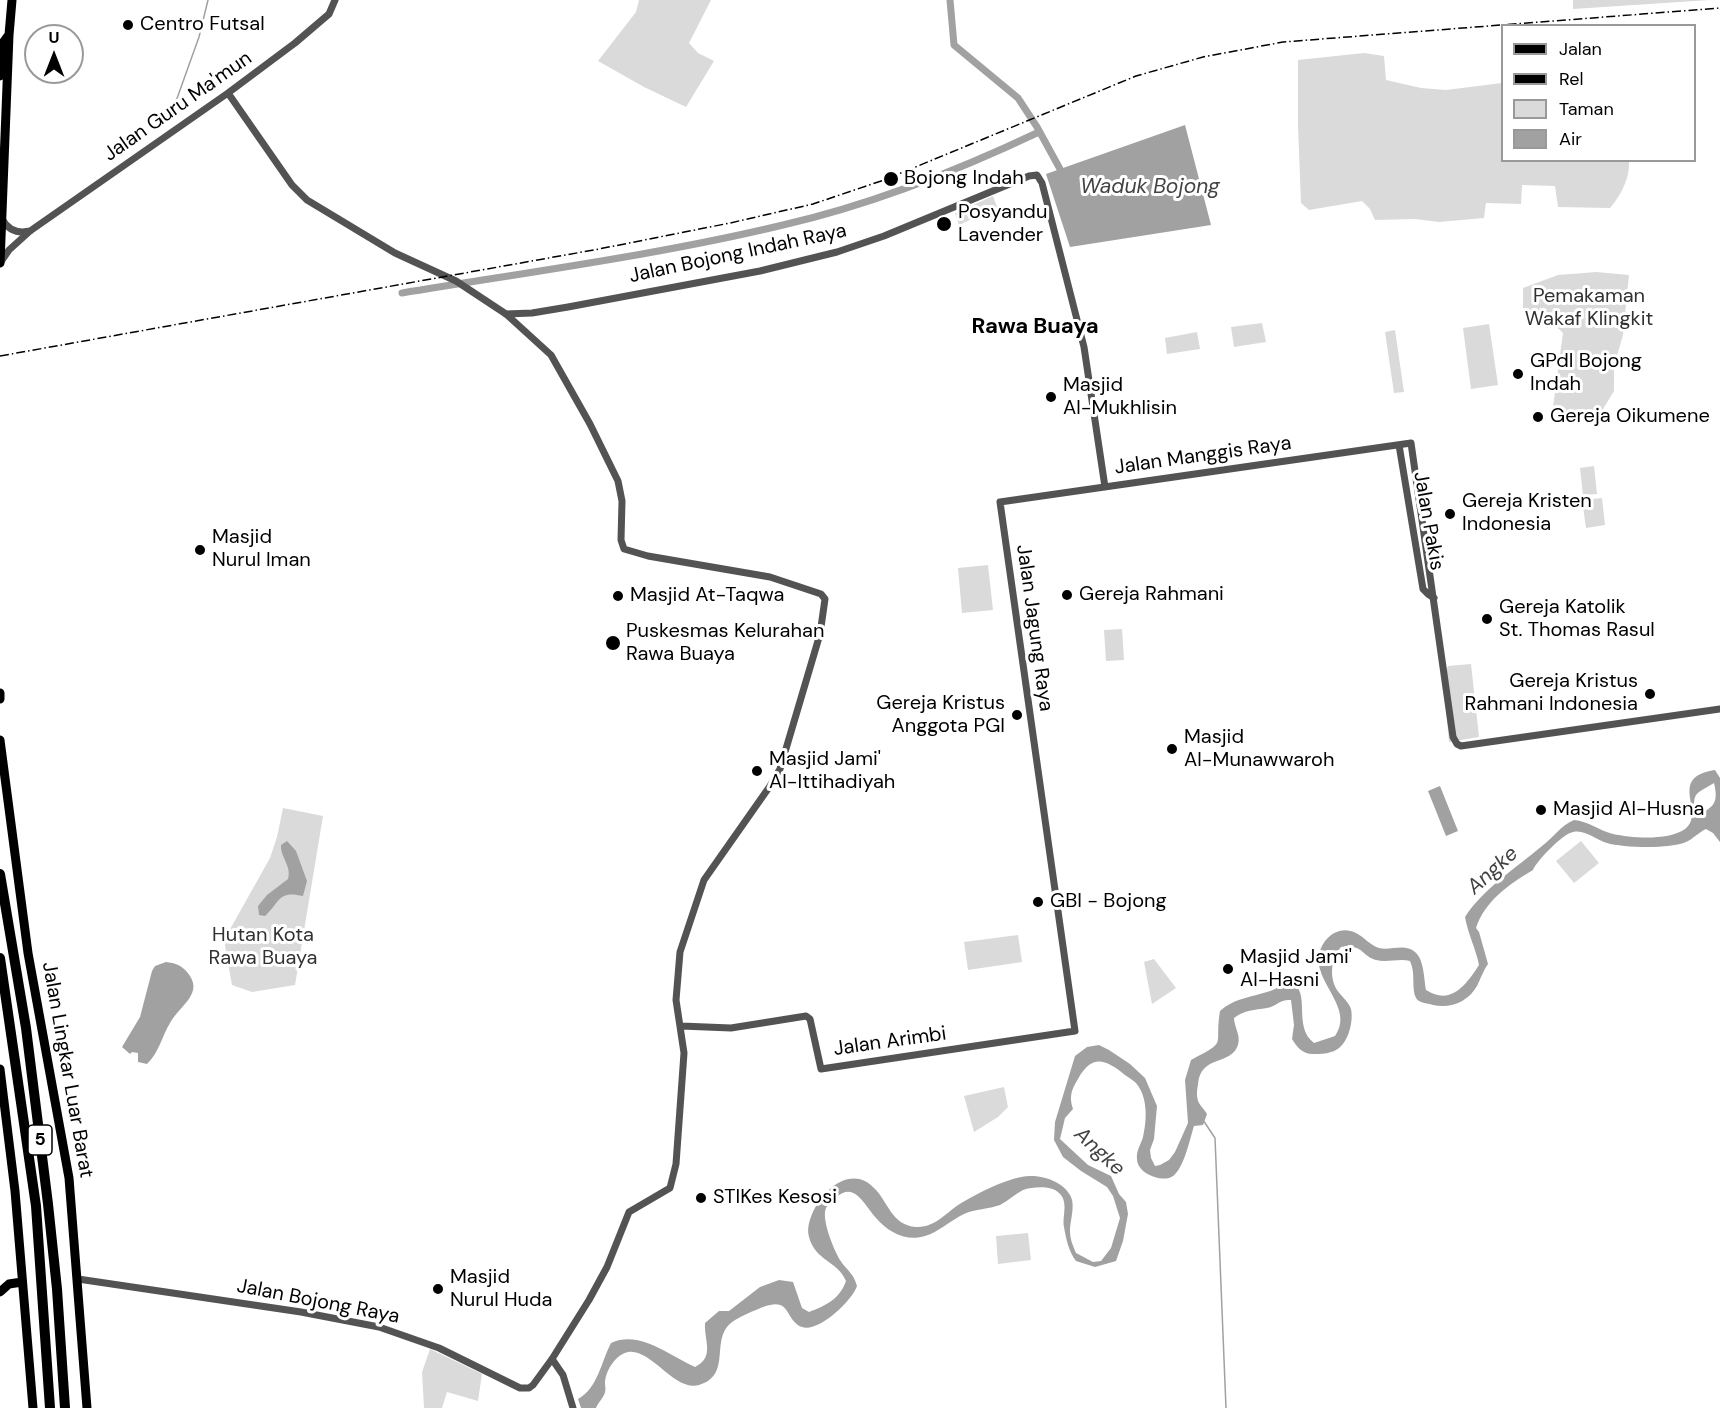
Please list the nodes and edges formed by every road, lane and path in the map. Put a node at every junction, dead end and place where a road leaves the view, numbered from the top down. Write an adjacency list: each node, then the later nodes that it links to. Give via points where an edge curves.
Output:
1 (12, 0): 3 (main road)
2 (335, 0): 5 (street, Jalan Guru Ma'mun, via 327,17)
3 (7, 36): 4 (main road, via 2,44); 6 (main road)
4 (0, 76)
5 (228, 93): 7 (street, Jalan Guru Ma'mun); 9 (street, via 292,186 307,200 396,253 462,285)
6 (1, 217): 7 (street, via 12,230); 8 (main road)
7 (30, 231): 8 (street, Jalan Guru Ma'mun)
8 (0, 263)
9 (506, 314): 12 (street, Jalan Bojong Indah Raya, via 568,307 804,261 866,243 1029,176 1038,176 1084,347); 21 (street, Jalan Bojong Raya, via 557,364 607,459 620,488 624,549 770,577 821,594 825,599 820,634 780,769 710,871 700,892 678,964 676,1000)
10 (1411, 443): 11 (street, Jalan Manggis Raya); 14 (street, Jalan Pakis)
11 (1399, 445): 12 (street, Jalan Manggis Raya); 14 (street, Jalan Pakis, via 1423,588)
12 (1105, 487): 13 (street, Jalan Manggis Raya)
13 (1000, 502): 22 (street, Jalan Jagung Raya)
14 (1434, 598): 17 (street, Jalan Pakis, via 1453,737 1461,746)
15 (0, 693): 16 (main road)
16 (0, 699)
17 (1720, 710)
18 (0, 740): 24 (main road, Jalan Lingkar Luar Barat, via 26,944 69,1178)
19 (0, 874): 31 (highway, 5, via 26,1028 48,1204)
20 (0, 958): 30 (highway, 5, via 36,1206)
21 (681, 1026): 22 (street, Jalan Arimbi, via 732,1028 806,1016 810,1019 821,1069); 27 (street, Jalan Bojong Raya, via 684,1053 672,1183 670,1188 629,1212 598,1283)
22 (1075, 1031)
23 (0, 1069): 25 (main road)
24 (78, 1279): 27 (street, Jalan Bojong Raya, via 379,1327 439,1348 525,1389 533,1385); 32 (main road, Jalan Lingkar Luar Barat)
25 (22, 1282): 26 (main road, via 9,1284); 29 (main road)
26 (0, 1292)
27 (552, 1359): 28 (street, via 563,1375)
28 (572, 1404)
29 (33, 1408)
30 (50, 1408)
31 (65, 1408)
32 (87, 1408)

